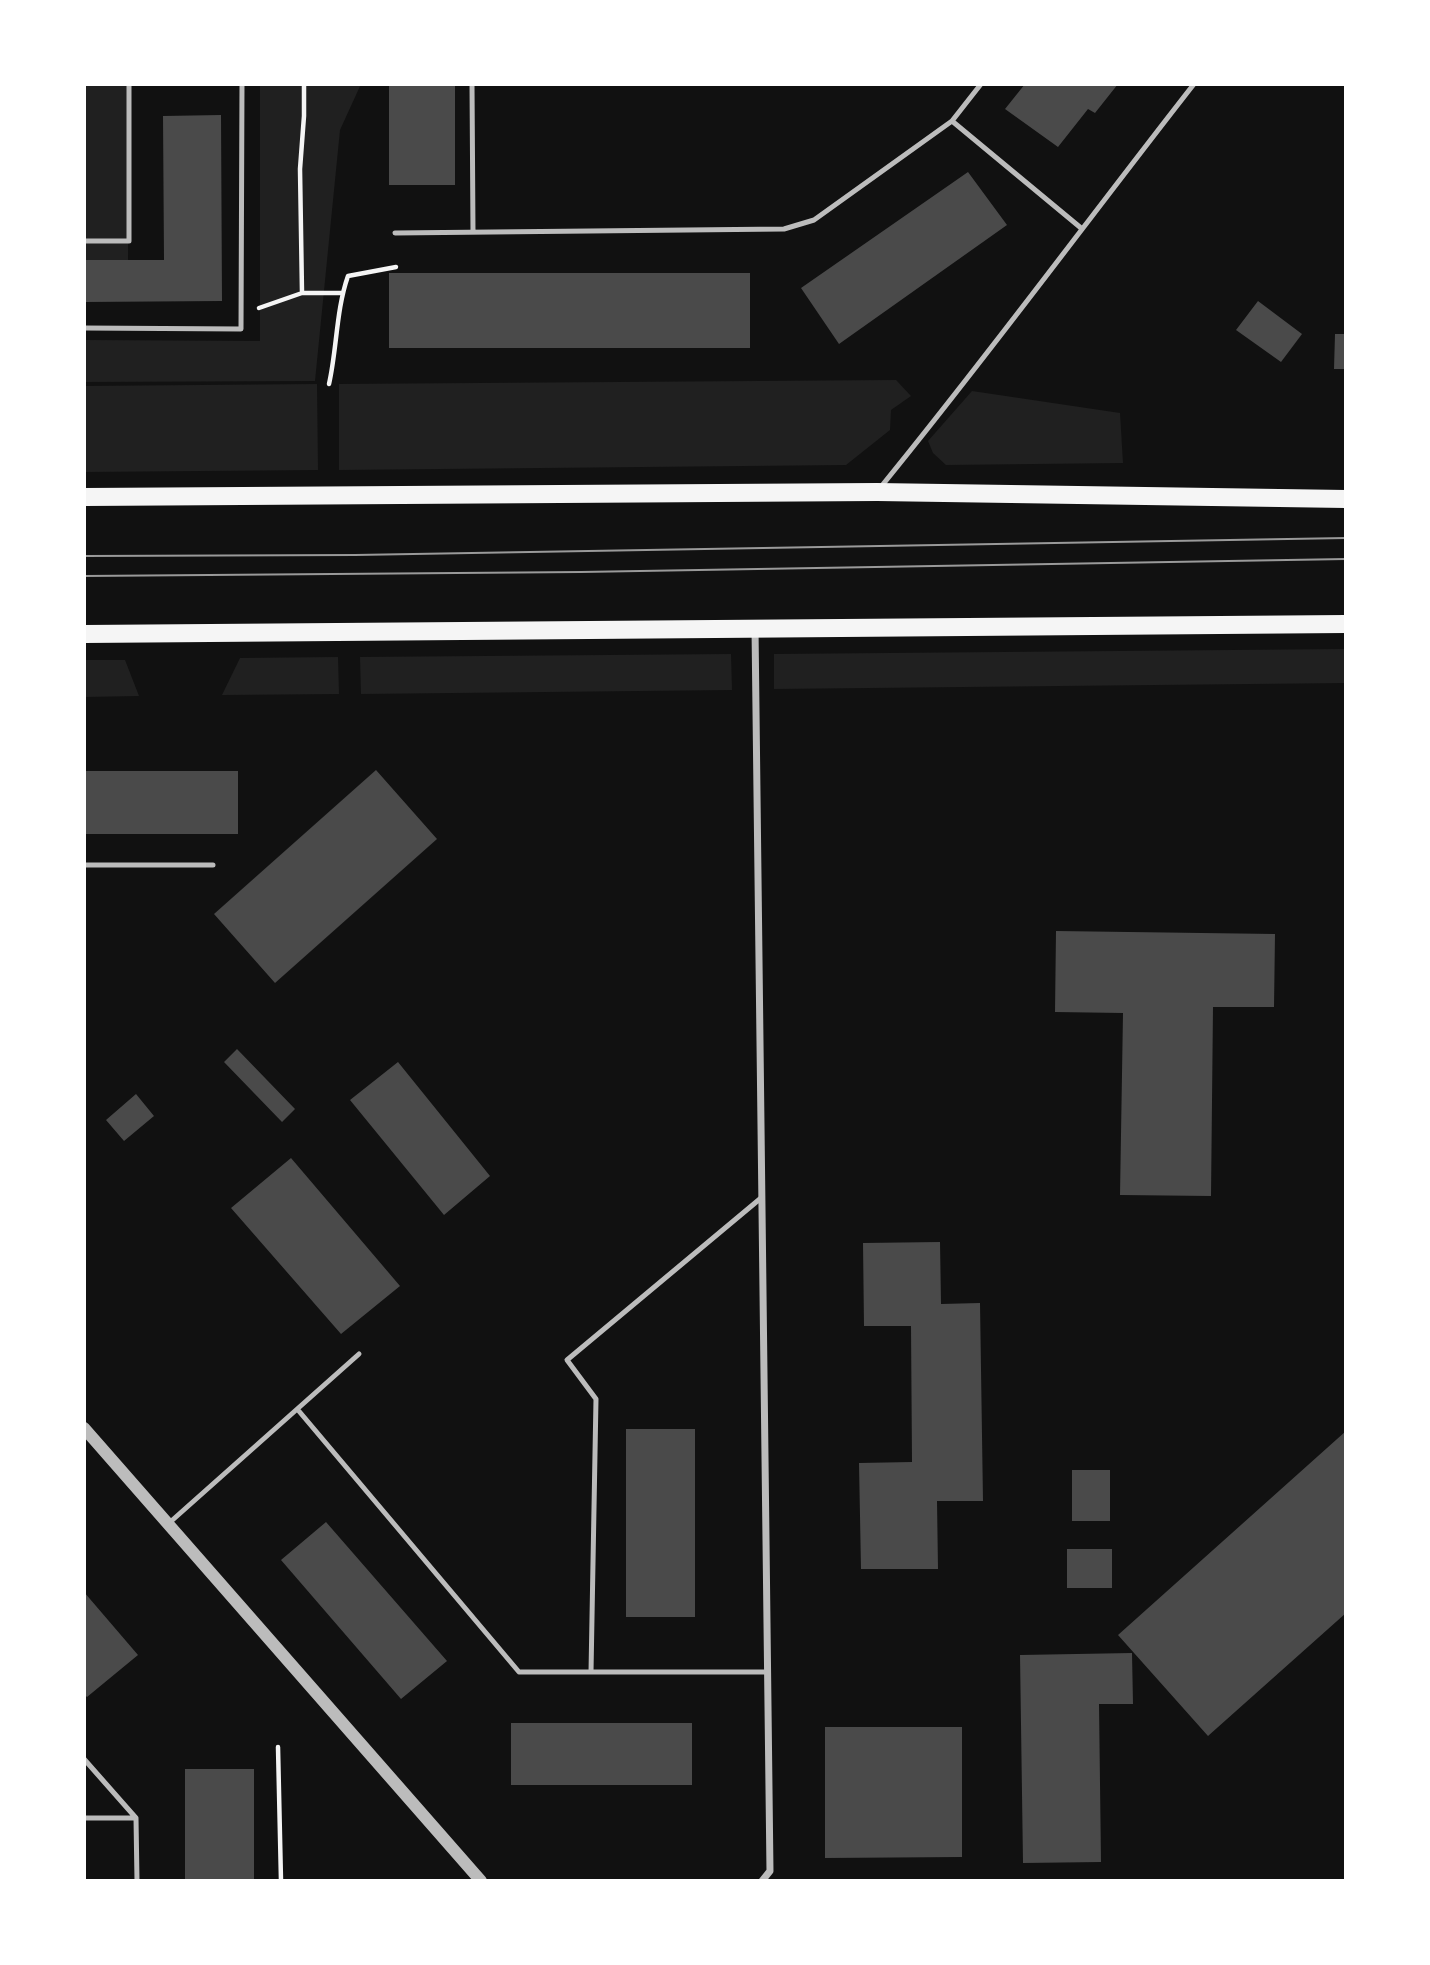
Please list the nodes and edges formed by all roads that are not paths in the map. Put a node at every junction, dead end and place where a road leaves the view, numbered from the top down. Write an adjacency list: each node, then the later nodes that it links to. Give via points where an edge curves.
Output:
1 (129, 84): 10 (lane, via 129,242)
2 (242, 84): 11 (lane, via 241,329)
3 (472, 84): 8 (lane)
4 (981, 84): 6 (lane)
5 (1194, 84): 7 (lane)
6 (952, 121): 7 (lane); 8 (lane, via 814,220 784,229)
7 (1082, 228): 12 (lane)
8 (473, 232): 9 (lane)
9 (395, 233)
10 (84, 242)
11 (84, 328)
12 (877, 492): 13 (main road); 14 (main road)
13 (84, 497)
14 (1346, 499)
15 (1346, 624): 16 (main road)
16 (755, 628): 17 (main road); 20 (street)
17 (84, 634)
18 (84, 865): 19 (lane)
19 (213, 865)
20 (761, 1198): 25 (lane, via 567,1360 596,1399); 26 (street)
21 (359, 1354): 22 (lane)
22 (298, 1410): 24 (lane); 25 (lane, via 519,1672)
23 (84, 1428): 24 (street)
24 (169, 1524): 31 (street)
25 (591, 1672): 26 (lane)
26 (766, 1672): 32 (street, via 770,1871)
27 (84, 1759): 29 (lane)
28 (84, 1818): 29 (lane)
29 (135, 1818): 30 (lane)
30 (137, 1881)
31 (481, 1881)
32 (762, 1881)

